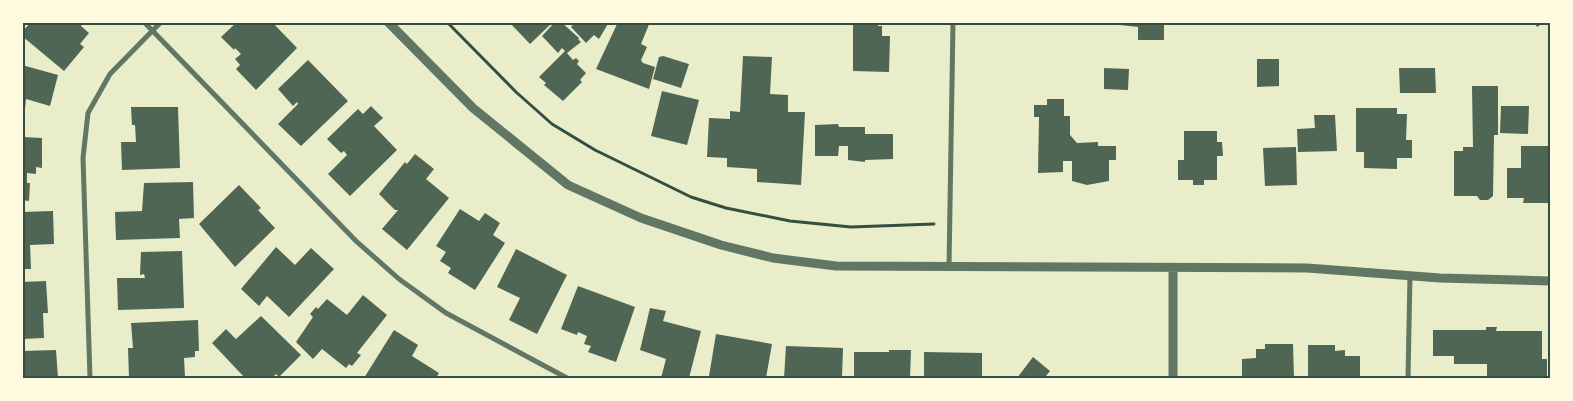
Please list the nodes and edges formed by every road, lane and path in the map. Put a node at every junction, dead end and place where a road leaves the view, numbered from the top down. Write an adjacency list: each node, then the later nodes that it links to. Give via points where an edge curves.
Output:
1 (144, 22): 6 (street)
2 (161, 22): 6 (street)
3 (388, 22): 8 (street, via 473,108 568,185 641,218 721,245 774,258 836,266)
4 (447, 22): 7 (path, via 552,124 595,150 691,197 790,221 850,227)
5 (953, 22): 7 (street)
6 (152, 31): 12 (street, via 356,241 399,279 446,313); 13 (street, via 110,74 88,113 83,158)
7 (950, 224): 8 (street)
8 (949, 267): 9 (street)
9 (1173, 269): 10 (street, via 1307,268); 15 (street)
10 (1410, 275): 11 (street); 16 (street)
11 (1550, 281)
12 (559, 377): 14 (street)
13 (90, 378)
14 (566, 378)
15 (1173, 378)
16 (1408, 378)

